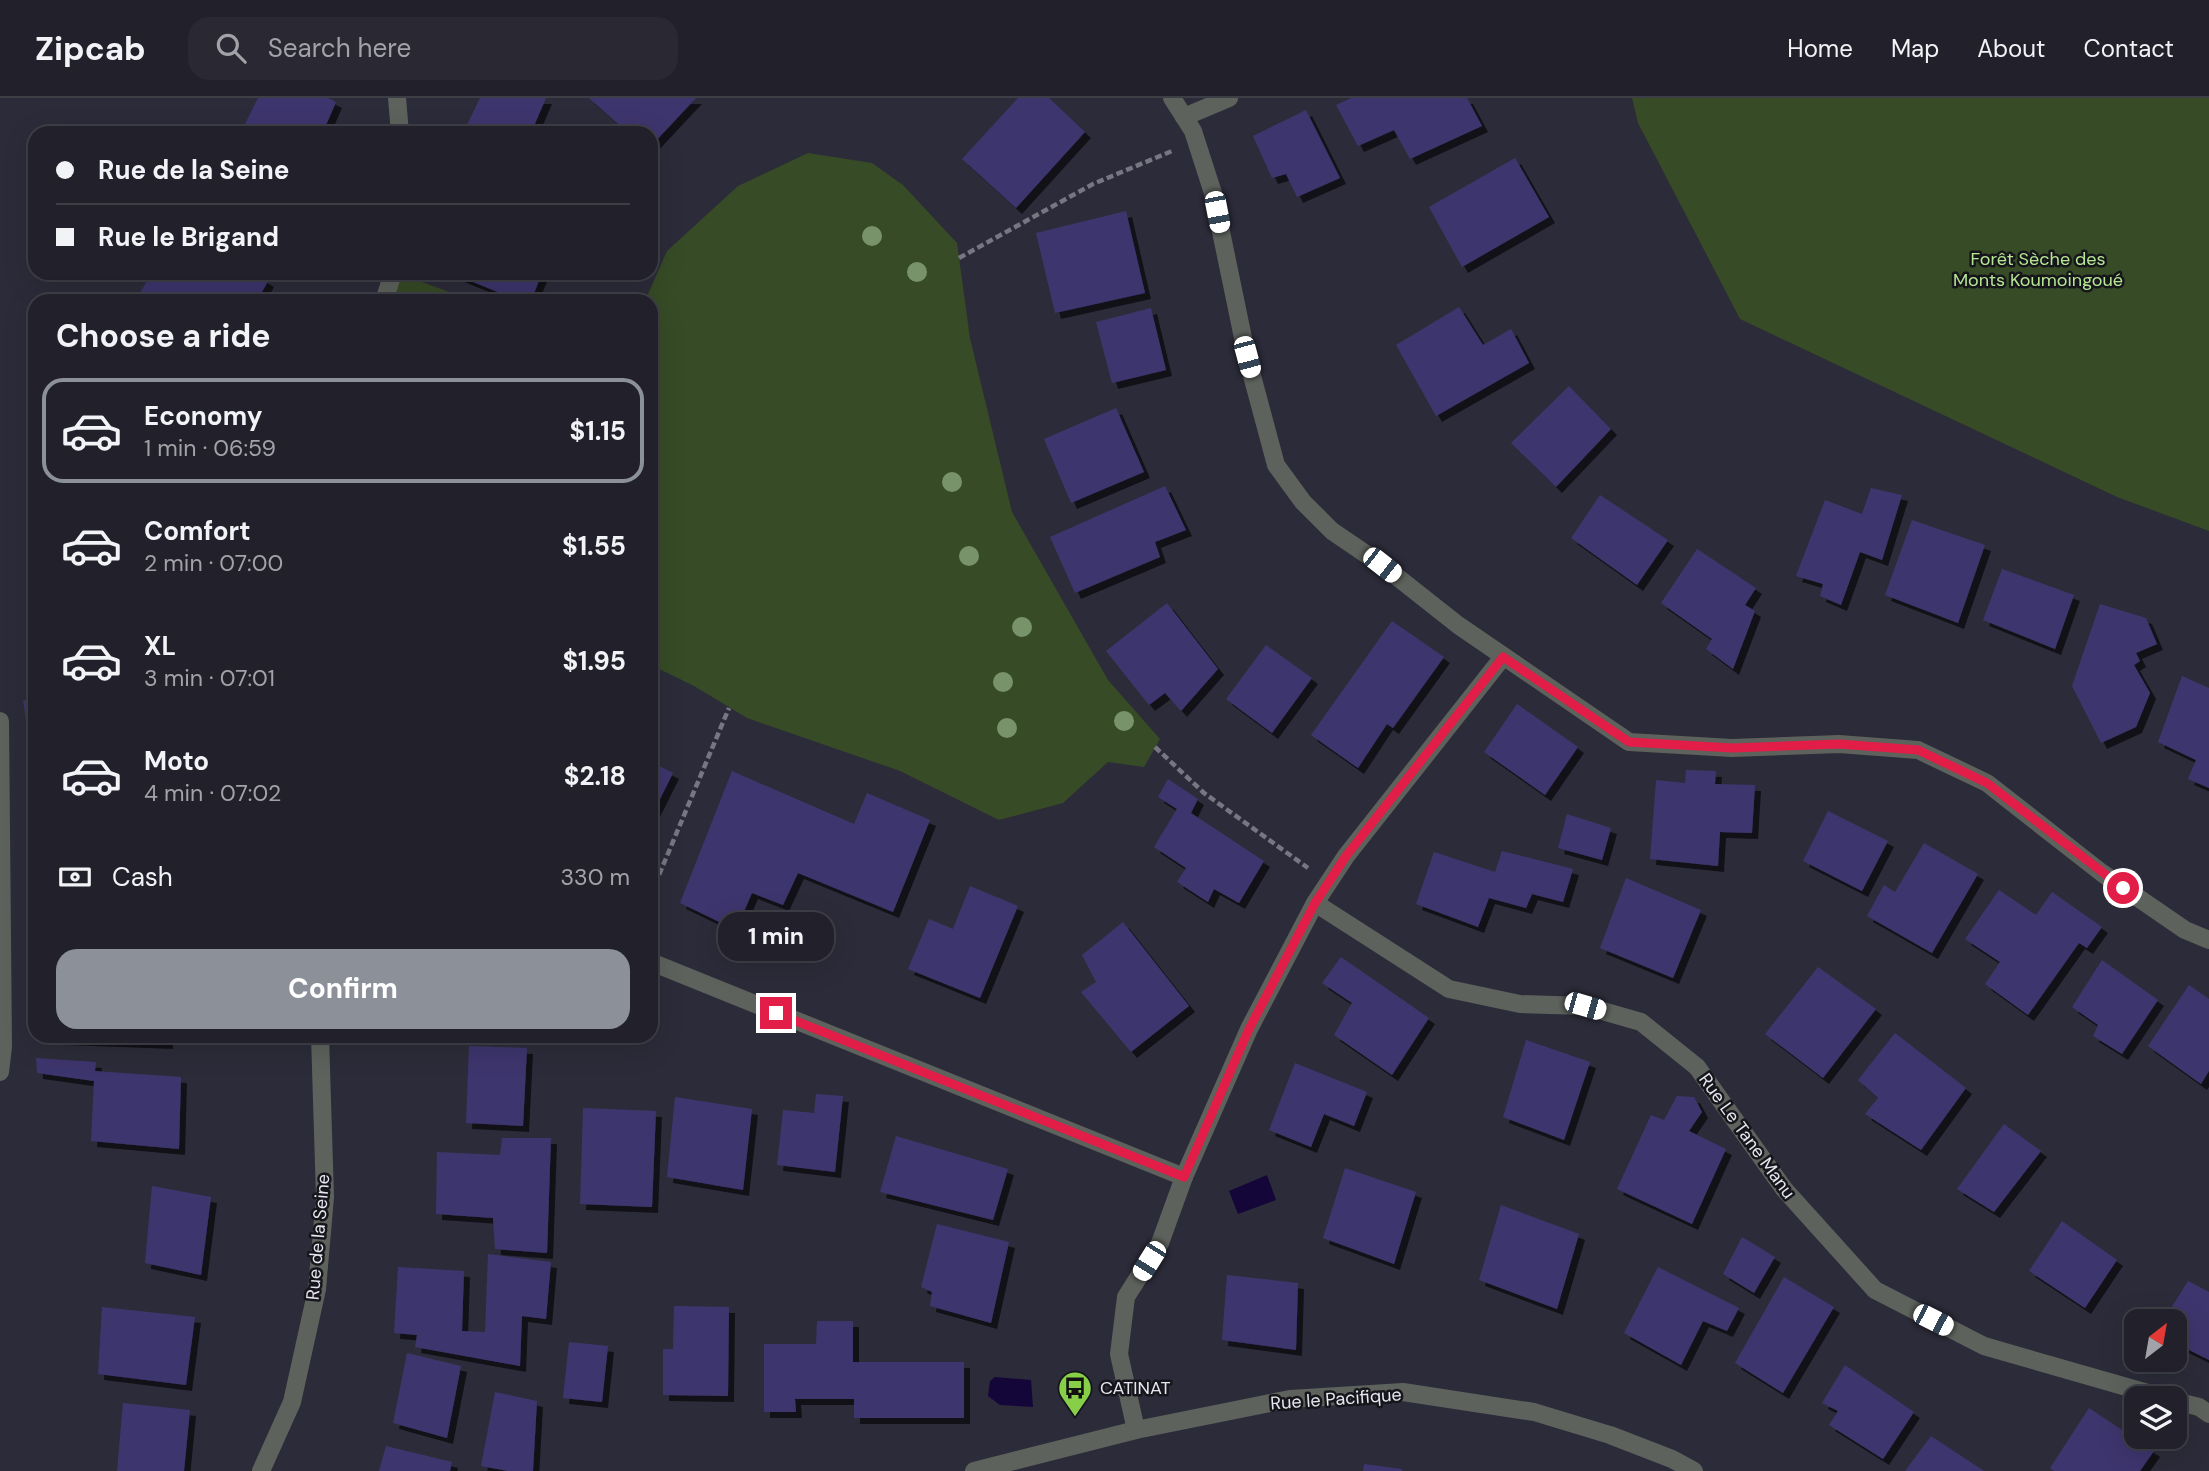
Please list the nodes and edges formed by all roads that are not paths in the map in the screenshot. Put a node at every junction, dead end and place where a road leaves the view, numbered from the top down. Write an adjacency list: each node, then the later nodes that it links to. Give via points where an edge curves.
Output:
1 (397, 98): 5 (street)
2 (1172, 98): 4 (street)
3 (1229, 98): 4 (street)
4 (1184, 117): 6 (street, via 1213,193 1247,357 1276,465 1332,531)
5 (399, 126)
6 (1503, 657): 8 (street, via 1346,856); 9 (street, via 1629,742 1732,748 1839,744 1918,750 1987,783 2102,873 2185,930)
7 (0, 721): 12 (street)
8 (1315, 903): 13 (street, via 1249,1029); 14 (street, Rue Le Tane Manu, via 1449,989 1520,1004 1585,1006 1641,1022 1697,1067 1784,1189 1875,1290 1984,1346)
9 (2209, 940)
10 (658, 965): 13 (street)
11 (320, 1043): 18 (street, Rue de la Seine, via 325,1197 317,1289 292,1402)
12 (0, 1072)
13 (1184, 1177): 17 (street, via 1160,1243 1126,1297 1119,1354)
14 (2124, 1386)
15 (2187, 1404): 16 (street)
16 (2209, 1414)
17 (1136, 1430): 19 (street, Rue le Pacifique); 20 (street, Rue le Pacifique, via 1290,1399 1403,1392 1534,1412 1610,1435)
18 (261, 1471)
19 (974, 1471)
20 (1694, 1471)

